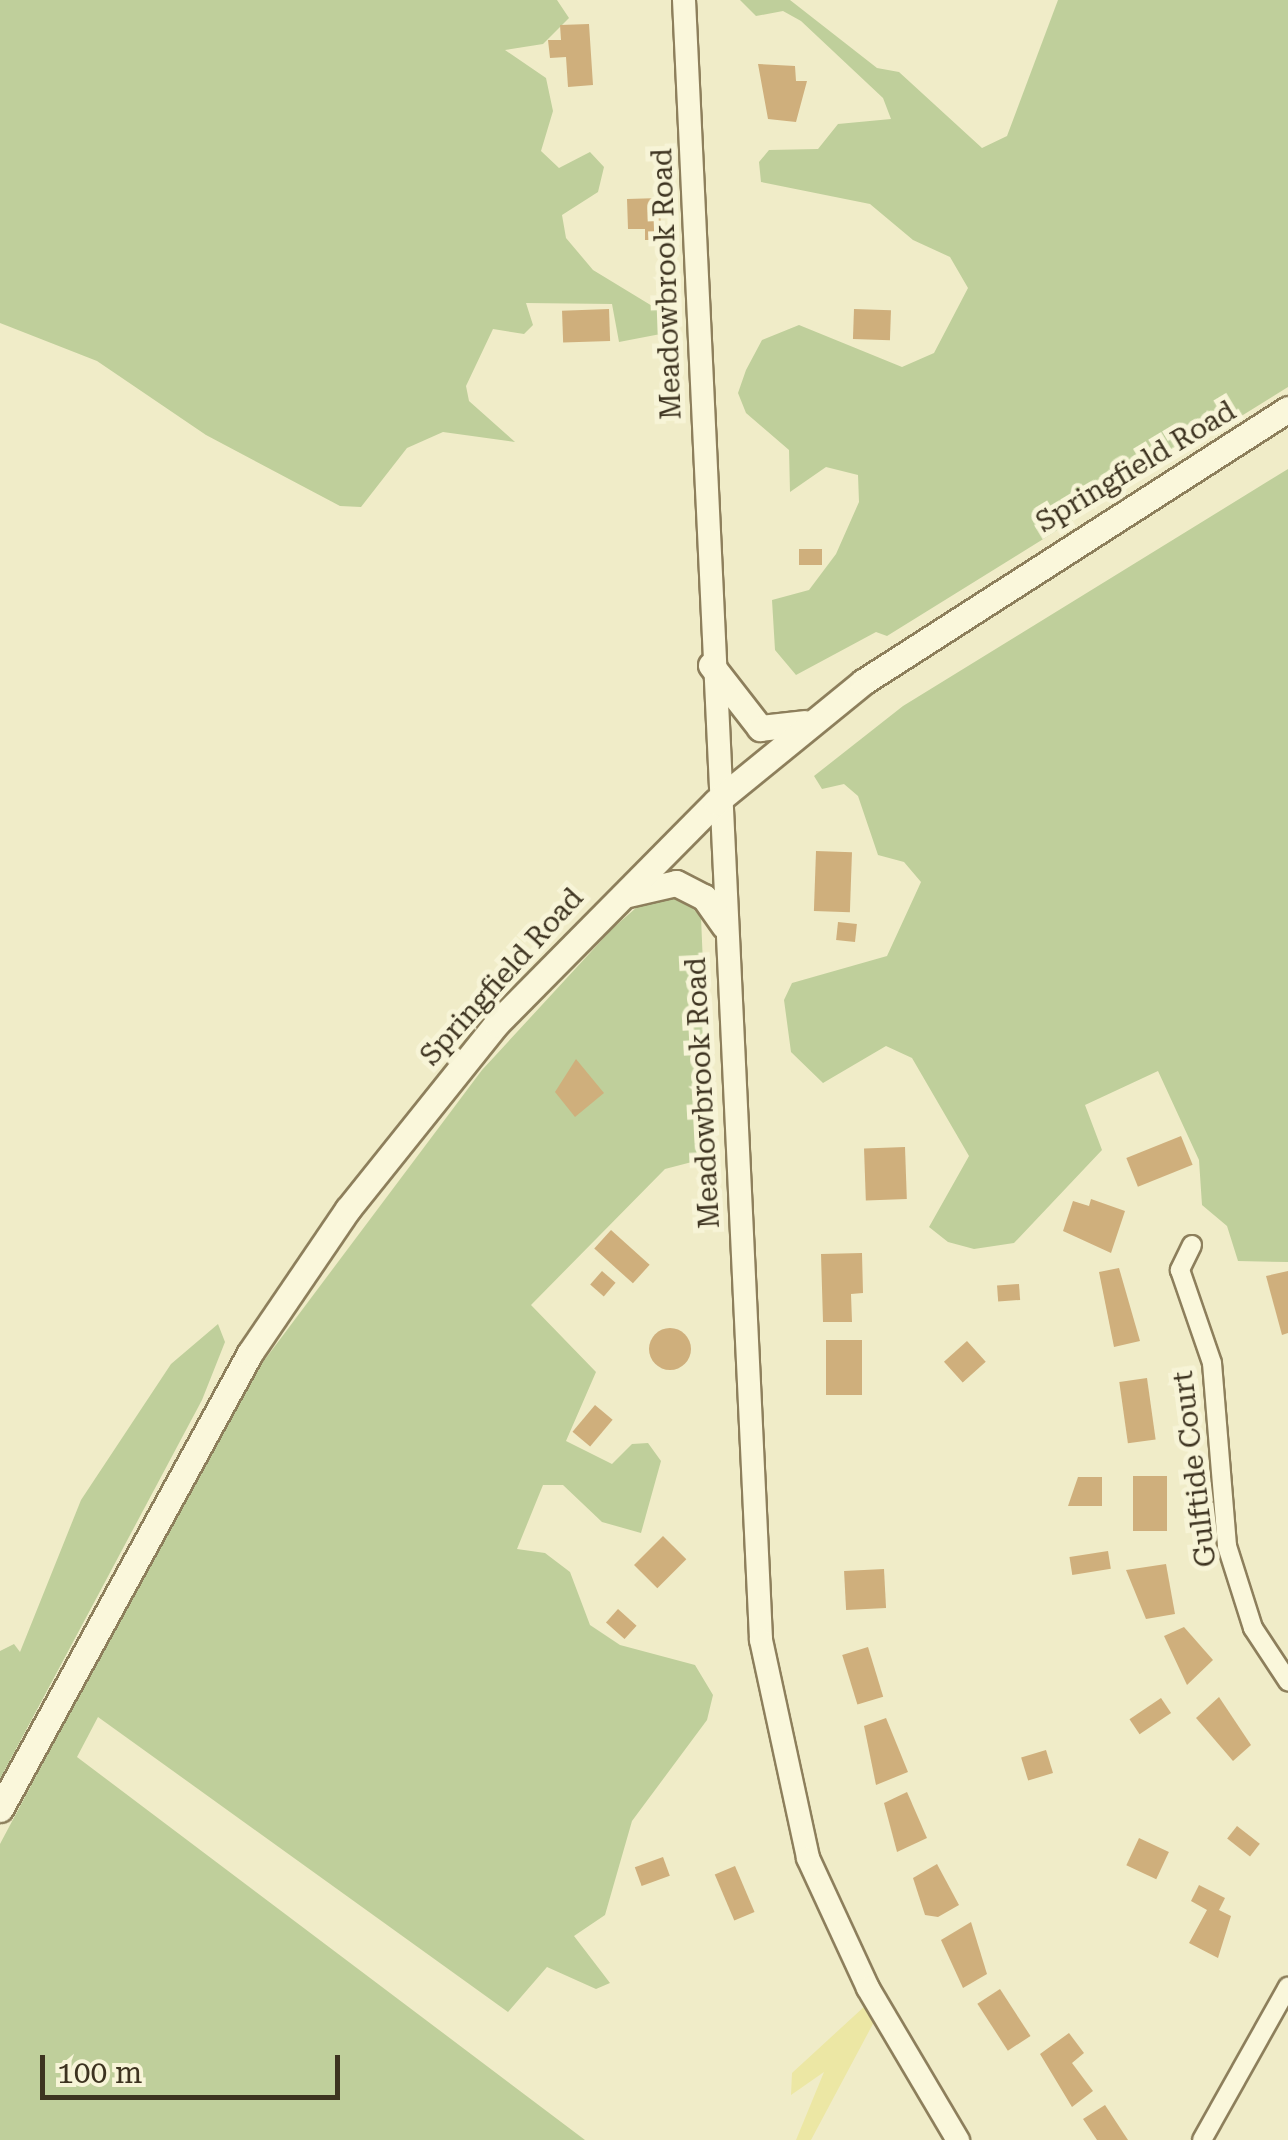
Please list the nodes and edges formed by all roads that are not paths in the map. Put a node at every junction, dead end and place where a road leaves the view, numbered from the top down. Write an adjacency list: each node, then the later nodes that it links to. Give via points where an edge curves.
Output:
1 (684, 0): 3 (street, Meadowbrook Road)
2 (1288, 410): 4 (main road, Springfield Road, via 972,605)
3 (711, 665): 4 (main road, via 760,728); 5 (street, Meadowbrook Road)
4 (819, 718): 5 (main road, Springfield Road)
5 (716, 802): 6 (main road, Springfield Road); 7 (street, Meadowbrook Road)
6 (610, 902): 7 (main road, via 676,883 704,898); 10 (main road, Springfield Road, via 444,1084 307,1267 216,1408)
7 (724, 926): 12 (street, Meadowbrook Road, via 771,1718 808,1858 840,1932)
8 (1192, 1245): 9 (street, Gulftide Court, via 1180,1270 1212,1363 1227,1546 1254,1628)
9 (1288, 1681)
10 (0, 1808)
11 (1288, 1987): 13 (street)
12 (958, 2140)
13 (1202, 2140)

